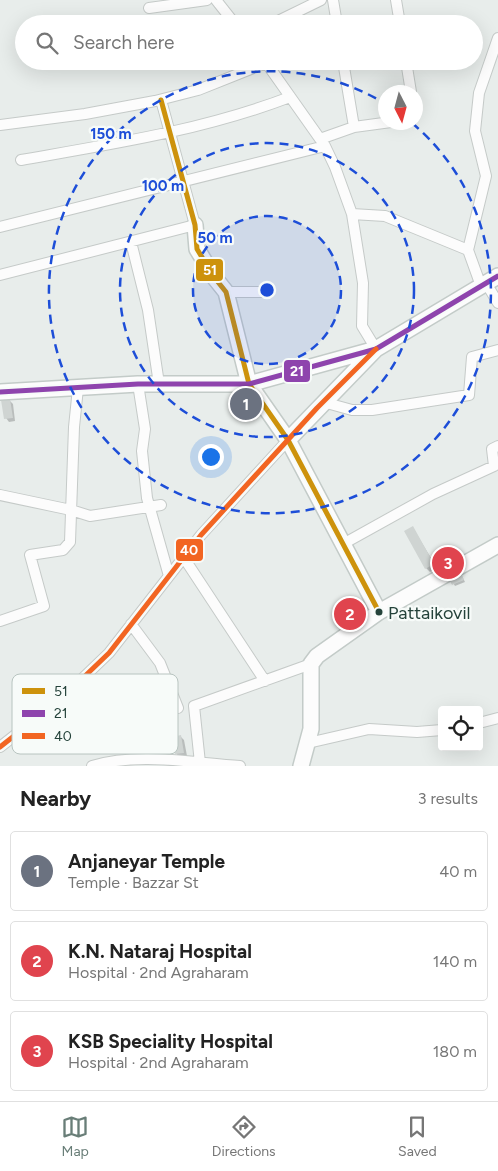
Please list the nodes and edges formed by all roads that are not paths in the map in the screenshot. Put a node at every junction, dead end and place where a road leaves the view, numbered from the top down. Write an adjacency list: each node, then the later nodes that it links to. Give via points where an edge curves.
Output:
1 (207, 0): 6 (street)
2 (216, 0): 7 (street)
3 (321, 0): 8 (street)
4 (334, 0): 9 (street)
5 (396, 0): 10 (street)
6 (149, 8)
7 (228, 15)
8 (290, 15)
9 (336, 15)
10 (398, 15)
11 (498, 38): 30 (street, via 479,93 475,131 486,176)
12 (247, 70): 18 (street, via 198,90)
13 (271, 70): 17 (street)
14 (344, 70): 21 (street)
15 (407, 70): 16 (street)
16 (410, 85)
17 (290, 97): 22 (street, via 225,119); 23 (street)
18 (161, 100): 19 (street, via 85,114); 22 (street)
19 (0, 124)
20 (378, 124): 21 (street)
21 (354, 127): 23 (street)
22 (169, 132): 24 (street); 25 (street)
23 (323, 143): 25 (street); 26 (street)
24 (22, 160)
25 (182, 182): 27 (street); 28 (street)
26 (352, 214): 30 (street, via 385,216); 36 (street, via 364,283 362,326)
27 (195, 225): 29 (street); 33 (main road, via 197,249)
28 (0, 227)
29 (131, 242): 31 (street); 39 (street, via 148,310)
30 (468, 250): 32 (street)
31 (0, 275)
32 (488, 281): 35 (street); 36 (main road)
33 (226, 292): 34 (street); 40 (main road)
34 (269, 292)
35 (498, 303)
36 (376, 349): 40 (main road); 43 (main road)
37 (498, 350): 43 (street, via 472,357 469,395 372,410 352,410)
38 (138, 384): 39 (main road); 41 (main road); 48 (street, via 145,429 142,451)
39 (159, 384): 40 (main road)
40 (249, 384): 44 (main road)
41 (78, 388): 42 (main road); 49 (street)
42 (0, 392)
43 (323, 402): 44 (main road)
44 (288, 440): 50 (main road); 52 (street)
45 (498, 446): 50 (street, via 492,449 494,466 432,494)
46 (0, 495): 49 (street)
47 (161, 505): 48 (street)
48 (150, 507): 49 (street, via 90,516); 53 (street)
49 (71, 510): 55 (street, via 70,542 64,550 30,555 44,606)
50 (343, 544): 54 (main road)
51 (498, 545): 54 (main road)
52 (184, 558): 53 (street); 60 (street)
53 (169, 576): 56 (street)
54 (379, 612): 57 (main road, via 316,656)
55 (0, 621)
56 (131, 624): 58 (street); 59 (street)
57 (311, 664): 60 (street); 65 (main road)
58 (88, 674)
59 (164, 674)
60 (265, 681): 67 (street, via 194,706)
61 (498, 718): 62 (street)
62 (483, 722)
63 (438, 730): 65 (street, via 369,729)
64 (12, 738): 66 (street)
65 (308, 743): 70 (main road)
66 (0, 747)
67 (200, 764): 68 (street, via 140,760 108,761); 69 (street)
68 (92, 766)
69 (240, 766)
70 (301, 766)

